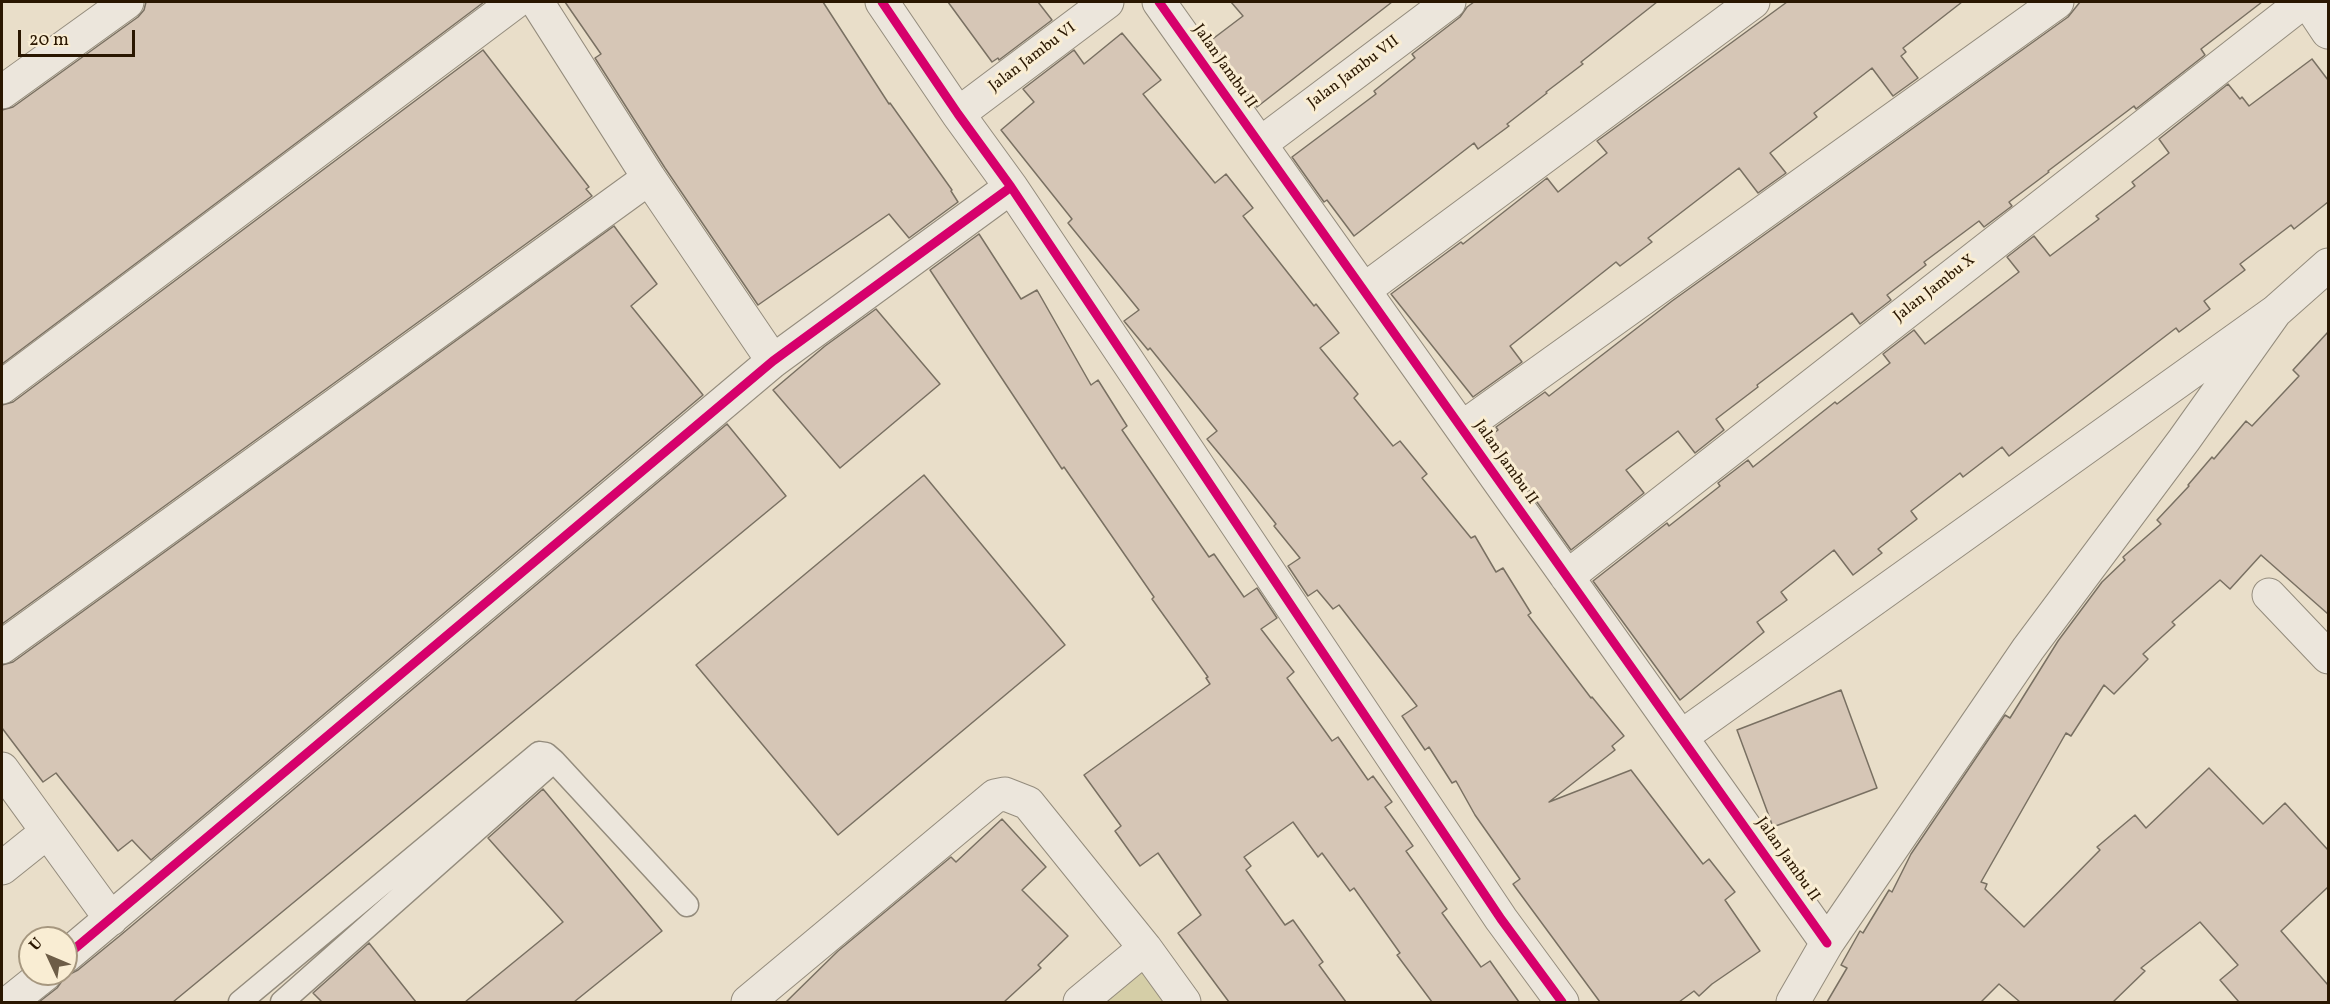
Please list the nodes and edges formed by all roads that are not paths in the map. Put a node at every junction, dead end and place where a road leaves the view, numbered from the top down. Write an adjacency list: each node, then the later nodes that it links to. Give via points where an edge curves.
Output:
1 (127, 2): 13 (street)
2 (515, 2): 22 (street)
3 (537, 2): 16 (street)
4 (882, 2): 14 (street)
5 (1107, 2): 14 (street, Jalan Jambu VI)
6 (1159, 2): 15 (street, Jalan Jambu II)
7 (1449, 2): 15 (street, Jalan Jambu VII)
8 (1753, 2): 19 (street)
9 (2057, 2): 23 (street)
10 (2303, 2): 24 (street, Jalan Jambu X)
11 (2308, 2): 12 (street)
12 (2328, 32)
13 (2, 92)
14 (958, 114): 17 (street)
15 (1260, 144): 19 (street, Jalan Jambu II)
16 (649, 178): 21 (street); 26 (street)
17 (1011, 187): 21 (street); 45 (street, via 1501,919)
18 (2328, 265): 20 (street)
19 (1364, 290): 23 (street, Jalan Jambu II)
20 (2275, 312): 28 (street); 35 (street, via 2028,649)
21 (773, 361): 34 (street)
22 (2, 387)
23 (1462, 428): 24 (street, Jalan Jambu II)
24 (1567, 577): 28 (street, Jalan Jambu II)
25 (2269, 595): 27 (street)
26 (2, 647)
27 (2328, 657)
28 (1681, 737): 35 (street, Jalan Jambu II)
29 (554, 761): 33 (lane); 40 (lane, via 544,753 533,756); 41 (lane)
30 (2, 770): 31 (street)
31 (47, 832): 32 (street); 34 (street)
32 (2, 868)
33 (687, 905)
34 (111, 919): 36 (street)
35 (1827, 943): 46 (street)
36 (78, 946)
37 (1145, 948): 42 (street, via 1029,803 1005,794 995,796); 43 (street); 44 (street)
38 (30, 986): 39 (street)
39 (10, 1002)
40 (240, 1002)
41 (282, 1002)
42 (748, 1002)
43 (1080, 1002)
44 (1184, 1002)
45 (1562, 1002)
46 (1793, 1002)

